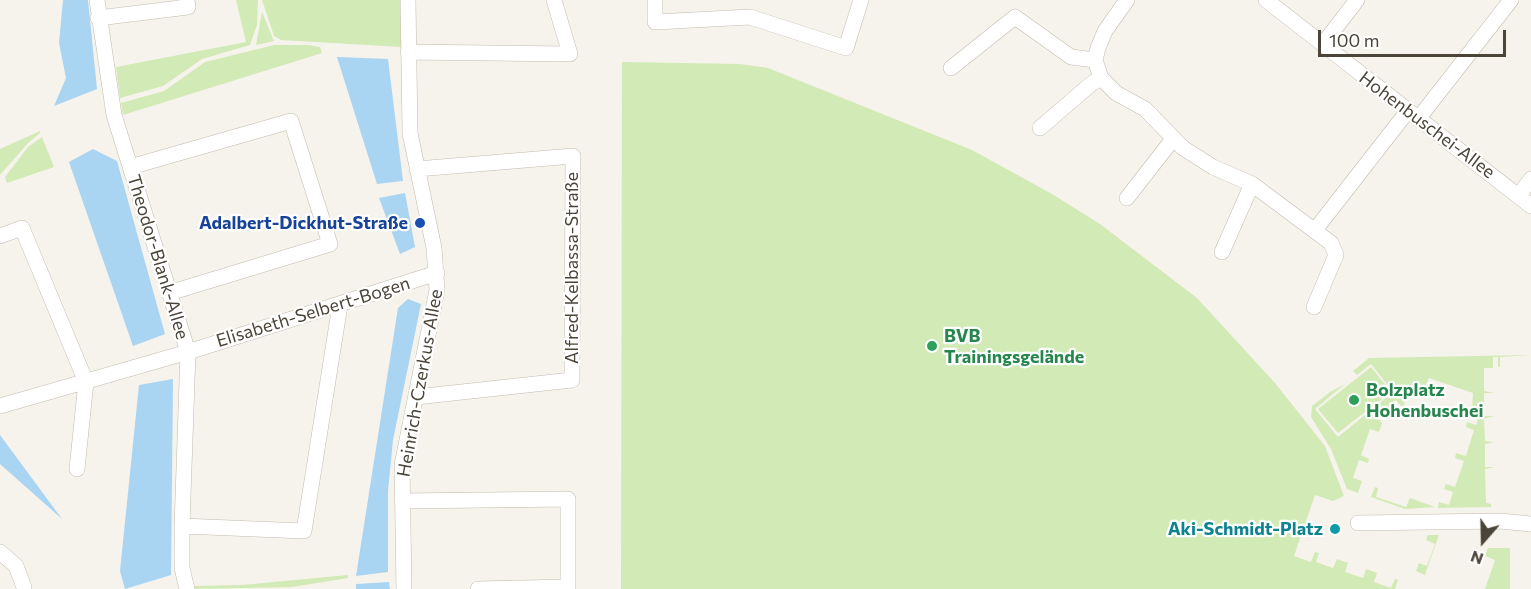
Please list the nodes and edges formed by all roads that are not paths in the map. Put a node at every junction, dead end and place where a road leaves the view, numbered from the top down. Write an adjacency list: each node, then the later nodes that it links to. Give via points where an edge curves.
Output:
1 (97, 0): 11 (street, Theodor-Blank-Allee)
2 (188, 0): 11 (street, via 188,7)
3 (408, 0): 13 (street, Heinrich-Czerkus-Allee)
4 (554, 0): 13 (street, via 570,54)
5 (655, 0): 6 (street, via 655,22 750,17 846,48)
6 (861, 0)
7 (1127, 0): 14 (street, via 1105,31)
8 (1266, 0): 12 (street, Hohenbuschei-Allee)
9 (1357, 0): 12 (street)
10 (1511, 0): 17 (street)
11 (98, 18): 20 (street, Theodor-Blank-Allee, via 114,115)
12 (1323, 44): 17 (street, Hohenbuschei-Allee)
13 (408, 52): 21 (street, Heinrich-Czerkus-Allee, via 408,117)
14 (1095, 60): 15 (street, via 1071,57 1015,17); 16 (street)
15 (951, 68)
16 (1101, 78): 18 (street); 19 (street, via 1116,93 1145,109)
17 (1412, 116): 24 (street, Hohenbuschei-Allee); 27 (street)
18 (1040, 128)
19 (1173, 139): 23 (street, via 1213,167); 25 (street)
20 (130, 167): 31 (street, Theodor-Blank-Allee); 31 (street, via 291,121 330,244)
21 (417, 169): 30 (street, Heinrich-Czerkus-Allee); 36 (street, Alfred-Kelbassa-Straße, via 573,156 572,380)
22 (1531, 179): 24 (street)
23 (1252, 184): 27 (street); 29 (street)
24 (1519, 195): 26 (street, Hohenbuschei-Allee)
25 (1127, 198)
26 (1531, 206)
27 (1316, 230): 33 (street, via 1331,243 1335,255)
28 (0, 236): 35 (street, via 22,228)
29 (1222, 252)
30 (437, 273): 32 (street, Elisabeth-Selbert-Bogen); 36 (street, Heinrich-Czerkus-Allee, via 435,306)
31 (170, 293): 34 (street, Theodor-Blank-Allee)
32 (340, 305): 34 (street, Elisabeth-Selbert-Bogen); 44 (street, via 304,531)
33 (1314, 307)
34 (188, 352): 35 (street, Elisabeth-Selbert-Bogen); 44 (street, Theodor-Blank-Allee)
35 (86, 382): 37 (street, Elisabeth-Selbert-Bogen); 38 (street)
36 (416, 397): 39 (street, Heinrich-Czerkus-Allee, via 402,465)
37 (0, 406)
38 (77, 469)
39 (402, 501): 48 (street, Heinrich-Czerkus-Allee); 49 (street, via 568,499 568,587)
40 (1531, 516): 41 (street)
41 (1500, 520): 42 (street); 43 (street)
42 (1358, 523)
43 (1531, 525)
44 (182, 526): 47 (street, Theodor-Blank-Allee)
45 (0, 552): 46 (street, via 16,566)
46 (24, 587)
47 (187, 589)
48 (404, 589)
49 (478, 589)

